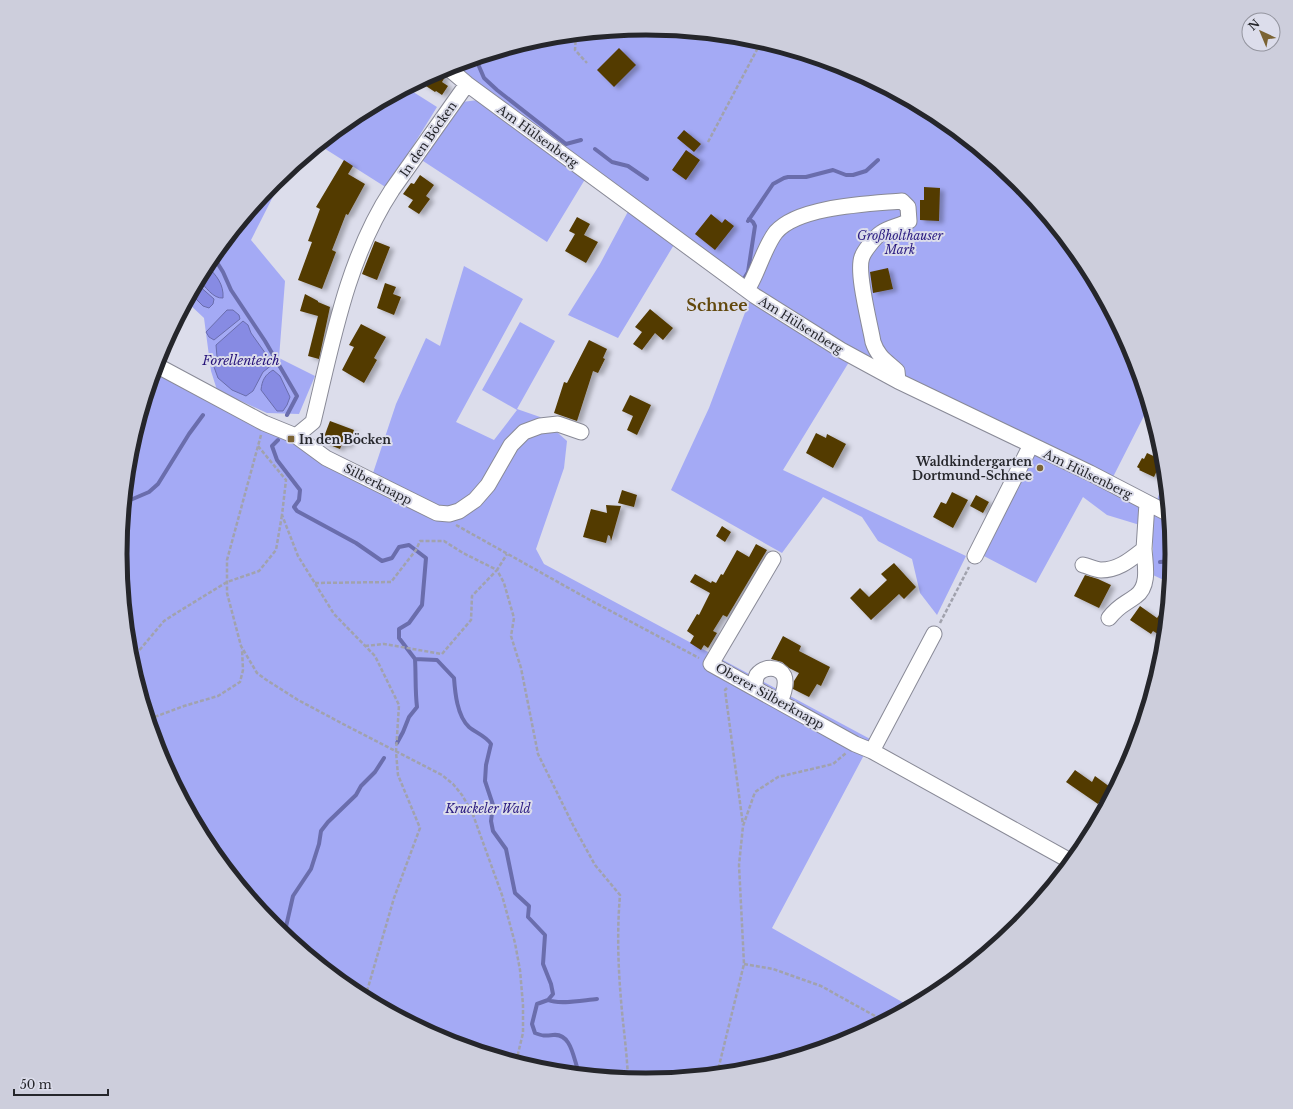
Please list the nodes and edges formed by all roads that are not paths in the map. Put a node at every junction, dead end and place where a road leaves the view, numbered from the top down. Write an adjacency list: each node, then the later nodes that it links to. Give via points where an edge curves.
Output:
1 (454, 73): 2 (street, Am Hülsenberg)
2 (467, 84): 3 (street, Am Hülsenberg); 7 (street, In den Böcken, via 392,190 369,230 346,291 314,422)
3 (747, 290): 5 (street, Am Hülsenberg, via 821,338); 5 (street, via 776,232 795,218 858,204 902,201 908,207 909,221 880,234 862,257 860,273 876,352 897,372)
4 (162, 368): 7 (street, Silberknapp, via 264,423)
5 (898, 381): 8 (street, Am Hülsenberg)
6 (581, 432): 7 (street, Silberknapp, via 558,424 540,426 524,432 511,445 488,486 475,500 459,511 449,514 437,513 326,458)
7 (296, 436)
8 (1031, 445): 9 (street, Am Hülsenberg); 12 (street)
9 (1147, 503): 10 (street, Am Hülsenberg); 11 (street, Am Hülsenberg)
10 (1164, 512)
11 (1144, 549): 14 (street, via 1116,568 1100,570); 15 (street, Am Hülsenberg, via 1143,588 1136,596 1116,609)
12 (975, 556)
13 (773, 559): 17 (street, Oberer Silberknapp, via 711,664)
14 (1083, 565)
15 (1109, 618)
16 (934, 634): 19 (street)
17 (754, 688): 18 (street, Oberer Silberknapp); 18 (street, via 757,675 762,670 775,668 784,676 785,682)
18 (780, 702): 19 (street, Oberer Silberknapp)
19 (872, 752): 20 (street, Oberer Silberknapp)
20 (1067, 859)

